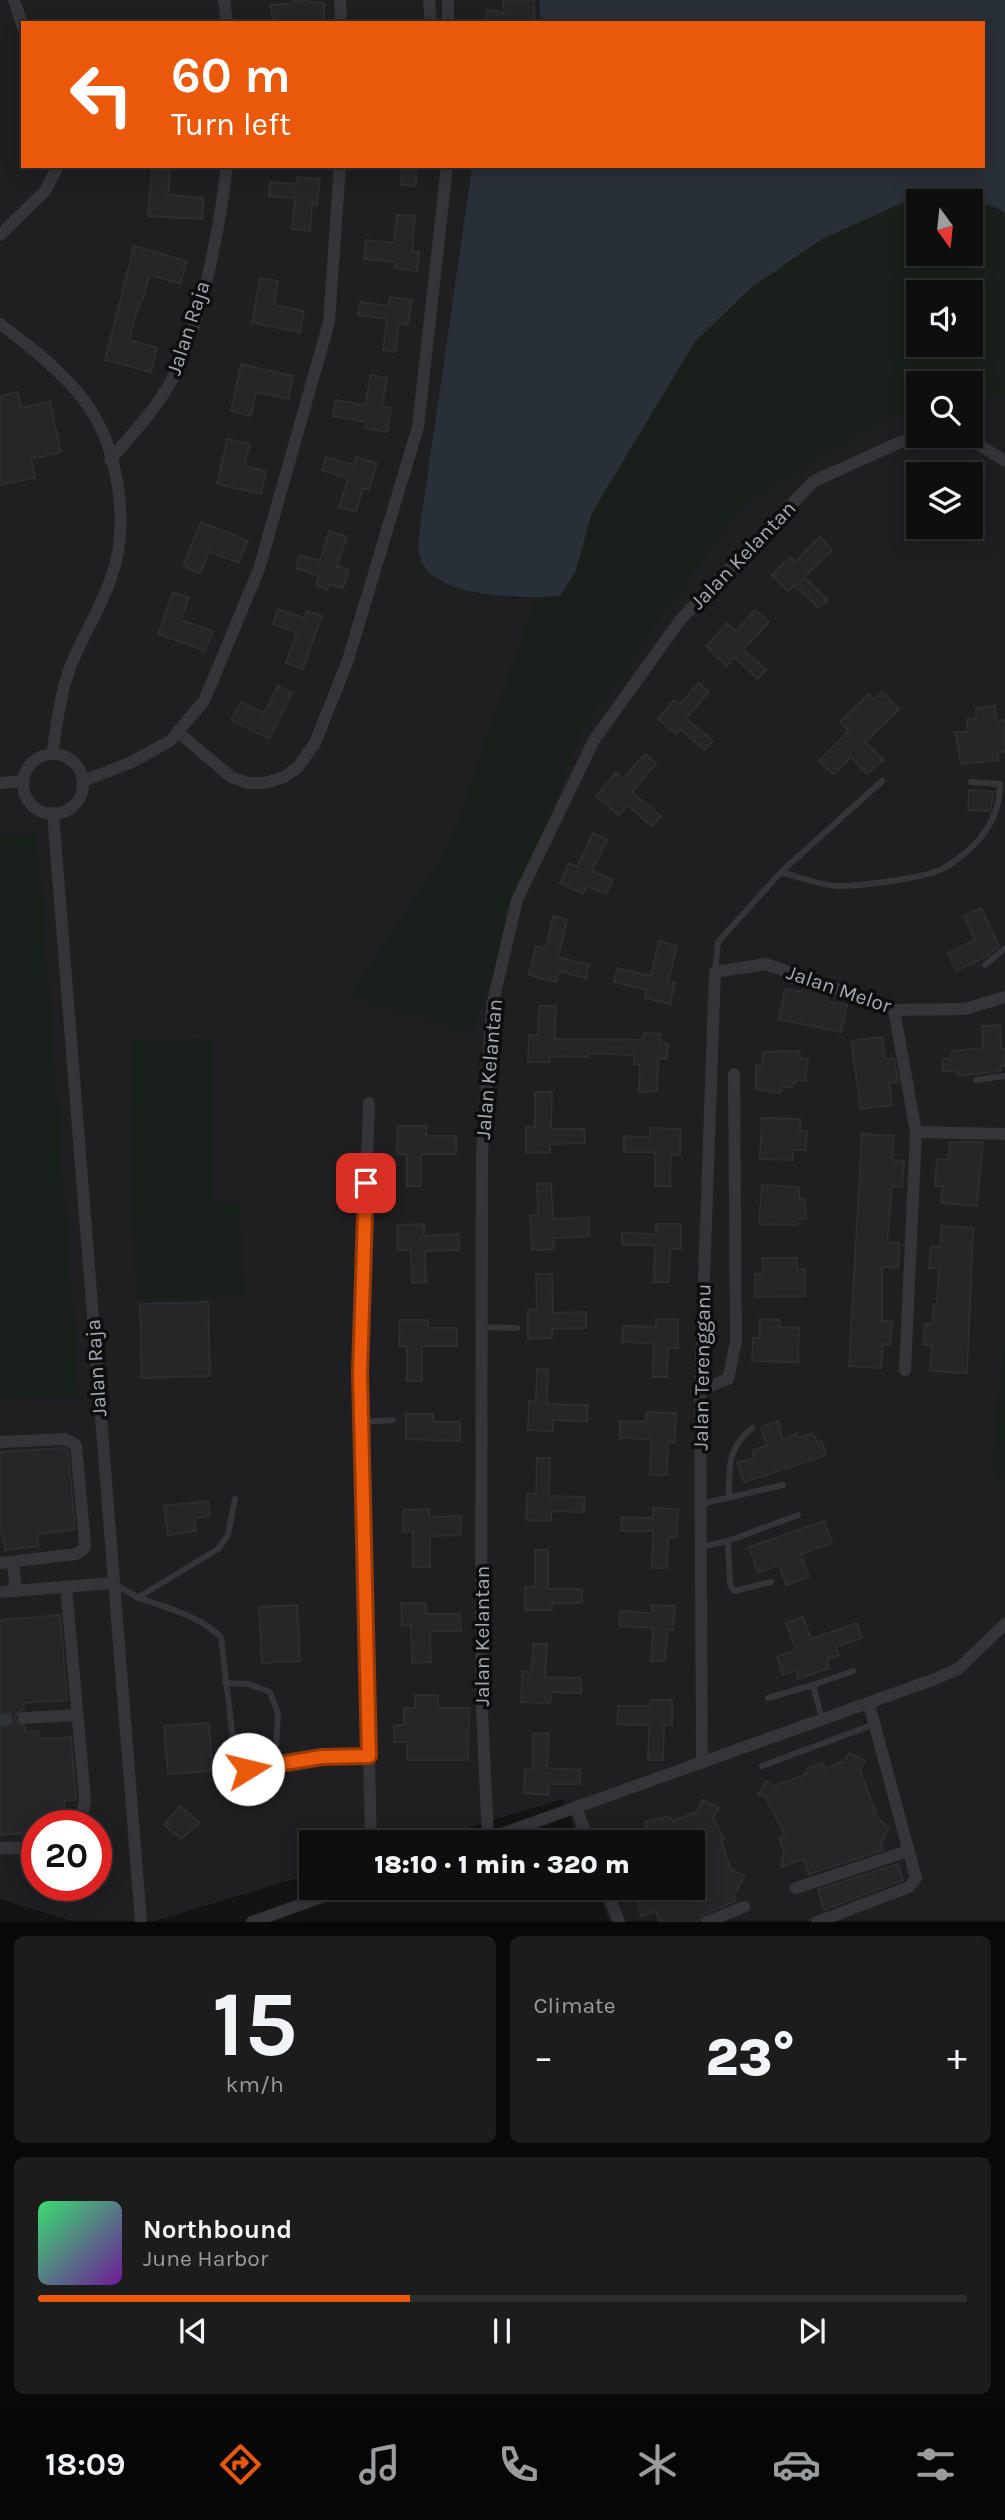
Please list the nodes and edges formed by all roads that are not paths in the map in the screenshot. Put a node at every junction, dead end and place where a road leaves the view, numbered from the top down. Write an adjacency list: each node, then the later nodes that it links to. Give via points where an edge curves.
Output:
1 (14, 0): 6 (street)
2 (224, 0): 7 (street)
3 (340, 0): 8 (street)
4 (429, 0): 9 (street)
5 (448, 0): 10 (street)
6 (21, 21)
7 (227, 21)
8 (341, 21)
9 (430, 21)
10 (448, 21)
11 (57, 168): 15 (street, via 45,191)
12 (227, 168): 17 (street, Jalan Raja, via 196,316 175,374 160,401)
13 (340, 168): 19 (street, via 329,322 259,569 204,701)
14 (447, 168): 19 (street, via 418,427 347,663 315,743 298,767 284,776 247,783 231,778)
15 (0, 235)
16 (0, 324): 17 (street, via 47,359 84,401)
17 (110, 460): 20 (street, via 120,505 112,576 70,668)
18 (1005, 461): 39 (street, Jalan Kelantan, via 974,442 903,442 814,481 681,620 594,740 517,900 492,1006 482,1153)
19 (179, 733): 22 (street, via 153,752)
20 (52, 754): 21 (street, via 32,762); 22 (street, via 76,765)
21 (23, 781): 25 (street); 26 (street, via 34,807)
22 (83, 781): 26 (street, via 78,800)
23 (882, 781): 27 (lane)
24 (971, 782): 27 (lane, via 1000,785 1000,804 986,835 942,870 837,886)
25 (0, 783)
26 (53, 814): 56 (street, Jalan Raja)
27 (781, 873): 30 (lane, via 718,942)
28 (1005, 948): 29 (lane)
29 (985, 965)
30 (715, 972): 32 (street, Jalan Melor, via 766,964); 42 (street, Jalan Terengganu)
31 (1005, 997): 32 (street, Jalan Melor, via 965,1009)
32 (894, 1010): 37 (street)
33 (734, 1074): 42 (street, via 737,1342 728,1379)
34 (1005, 1076): 35 (lane)
35 (976, 1080)
36 (369, 1103): 44 (street)
37 (916, 1132): 38 (street); 41 (street)
38 (1005, 1134)
39 (482, 1327): 40 (lane); 78 (street, Jalan Kelantan)
40 (517, 1328)
41 (905, 1370)
42 (700, 1390): 50 (street, Jalan Terengganu)
43 (393, 1420): 44 (lane)
44 (361, 1422): 71 (street)
45 (752, 1428): 48 (lane, via 737,1440 729,1459)
46 (0, 1442): 54 (street, via 65,1439 76,1445 84,1549)
47 (783, 1485): 48 (lane)
48 (729, 1498): 50 (lane)
49 (235, 1499): 60 (lane, via 228,1535 218,1549)
50 (701, 1504): 53 (street, Jalan Terengganu)
51 (798, 1516): 52 (lane)
52 (728, 1541): 53 (lane); 55 (lane, via 734,1591)
53 (701, 1547): 72 (street, Jalan Terengganu)
54 (7, 1563): 58 (street)
55 (771, 1582)
56 (112, 1583): 57 (street); 60 (lane); 88 (street, Jalan Raja)
57 (66, 1586): 58 (street); 67 (street)
58 (16, 1591): 59 (street)
59 (0, 1592)
60 (136, 1598): 63 (lane, via 204,1621 221,1637)
61 (1005, 1624): 66 (street, via 958,1669)
62 (853, 1671): 64 (lane)
63 (225, 1683): 73 (lane, via 249,1684 270,1692 278,1713); 73 (lane, via 236,1765 248,1769)
64 (813, 1685): 65 (lane); 69 (lane)
65 (768, 1698)
66 (869, 1704): 69 (street); 70 (street)
67 (78, 1715): 68 (street); 76 (street)
68 (24, 1718)
69 (822, 1721): 72 (street)
70 (875, 1724): 74 (lane); 83 (street)
71 (369, 1756): 73 (lane); 77 (street)
72 (702, 1763): 75 (street)
73 (275, 1764)
74 (762, 1766)
75 (576, 1807): 79 (street); 80 (street)
76 (83, 1810)
77 (371, 1830)
78 (482, 1830)
79 (512, 1830)
80 (584, 1830)
81 (21, 1847): 82 (street)
82 (0, 1848)
83 (908, 1851): 84 (street); 92 (street, via 915,1884)
84 (796, 1888)
85 (313, 1900): 89 (street)
86 (611, 1900): 90 (street)
87 (744, 1907): 91 (street)
88 (141, 1922)
89 (252, 1922)
90 (619, 1922)
91 (707, 1922)
92 (817, 1922)

